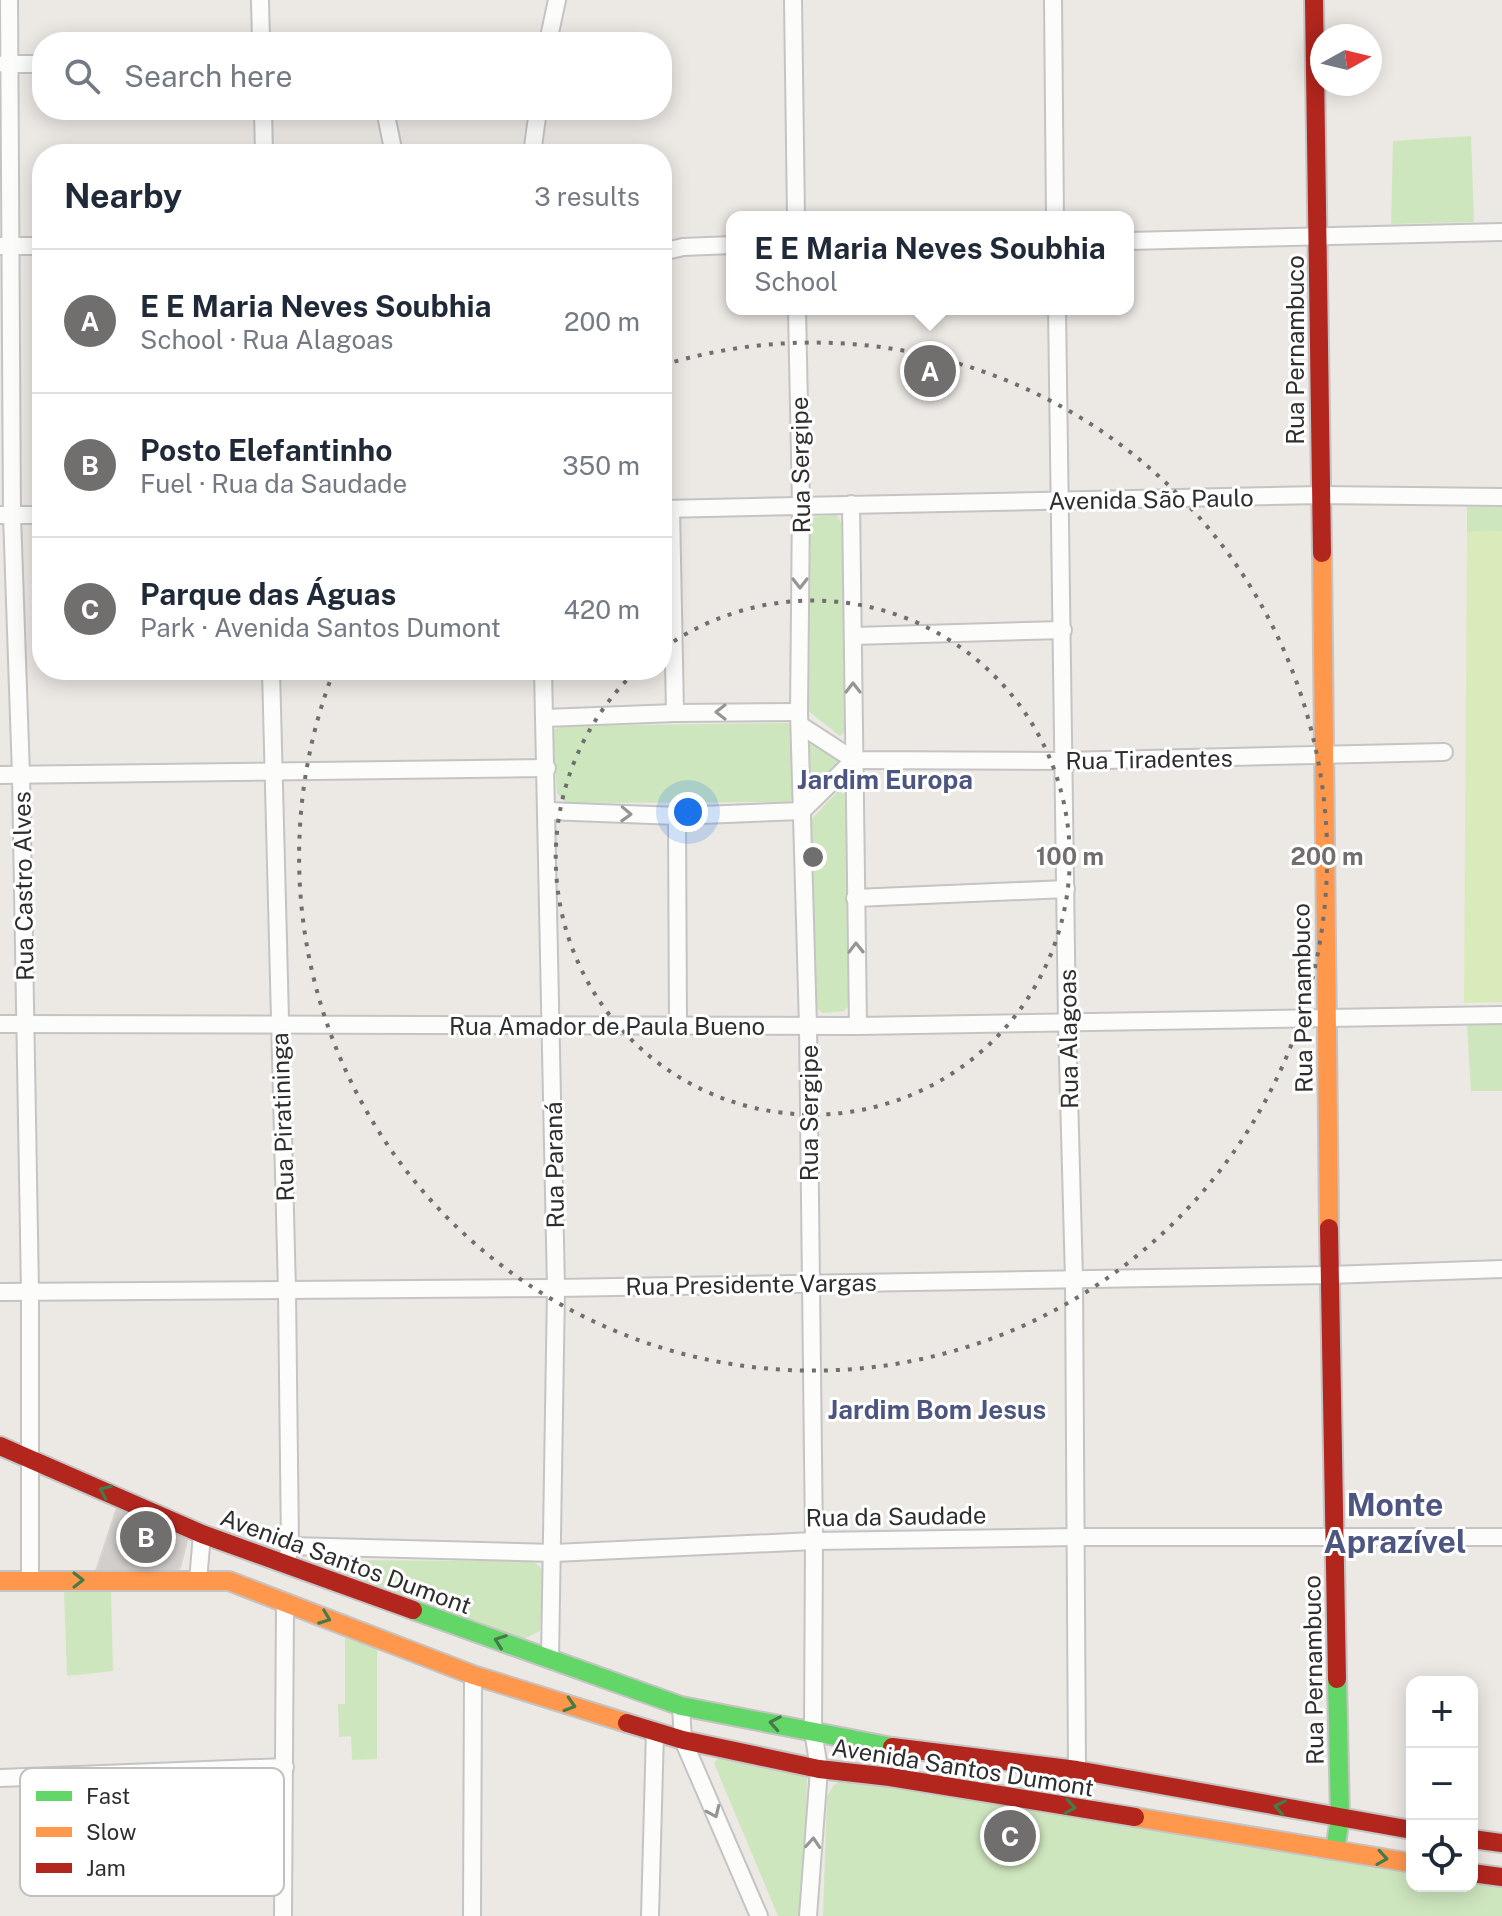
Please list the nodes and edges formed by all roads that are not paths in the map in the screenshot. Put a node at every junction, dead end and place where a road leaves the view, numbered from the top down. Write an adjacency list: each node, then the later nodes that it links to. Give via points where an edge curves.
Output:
1 (9, 0): 9 (street, Rua Castro Alves)
2 (260, 0): 7 (street)
3 (557, 0): 8 (street)
4 (793, 0): 17 (street)
5 (1053, 0): 18 (street)
6 (1314, 0): 20 (street, Rua Pernambuco)
7 (261, 32)
8 (550, 32)
9 (6, 64): 10 (street); 23 (street, Rua Castro Alves)
10 (32, 64)
11 (263, 120): 14 (street)
12 (387, 120): 15 (street)
13 (537, 120): 16 (street)
14 (264, 144)
15 (392, 144)
16 (533, 144)
17 (796, 211)
18 (1055, 211)
19 (1502, 232): 20 (street)
20 (1319, 235): 21 (street); 28 (street, Rua Pernambuco)
21 (1134, 241)
22 (726, 245): 25 (street)
23 (5, 246): 24 (street); 34 (street, Rua Castro Alves)
24 (32, 246)
25 (672, 250)
26 (797, 315): 32 (street, Rua Sergipe)
27 (1057, 315): 30 (street, Rua Alagoas)
28 (1320, 495): 29 (street, Avenida São Paulo); 30 (street, Avenida São Paulo); 45 (street, Rua Pernambuco)
29 (1502, 497)
30 (1061, 501): 31 (street, Avenida São Paulo); 36 (street, Rua Alagoas)
31 (851, 504): 32 (street, Avenida São Paulo); 38 (street, Rua Sergipe)
32 (801, 505): 33 (street, Avenida São Paulo); 43 (street, Rua Sergipe, one-way to 43)
33 (672, 509)
34 (6, 515): 35 (street); 51 (street, Rua Castro Alves)
35 (32, 515)
36 (1063, 630): 38 (street); 47 (street, Rua Alagoas)
37 (672, 636): 41 (street)
38 (853, 636): 46 (street, Rua Sergipe, one-way to 38)
39 (271, 680): 49 (street, Rua Piratininga)
40 (543, 680): 42 (street, Rua Paraná)
41 (675, 713): 42 (street); 43 (street, one-way to 41)
42 (545, 718): 48 (street, Rua Paraná)
43 (800, 718): 46 (street); 53 (street, Rua Sergipe)
44 (1444, 752): 45 (street, Rua Tiradentes)
45 (1324, 756): 47 (street, Rua Tiradentes); 58 (street, Rua Pernambuco)
46 (854, 760): 47 (street, Rua Tiradentes); 53 (street); 56 (street, Rua Sergipe)
47 (1064, 761): 55 (street, Rua Alagoas)
48 (547, 768): 49 (street); 52 (street, Rua Paraná)
49 (272, 773): 51 (street); 62 (street, Rua Piratininga)
50 (0, 775): 51 (street)
51 (21, 775): 60 (street, Rua Castro Alves)
52 (548, 811): 54 (street, one-way to 54); 66 (street, Rua Paraná)
53 (802, 811): 54 (street); 64 (street, Rua Sergipe)
54 (677, 816): 63 (street)
55 (1066, 889): 56 (street); 59 (street, Rua Alagoas)
56 (855, 898): 65 (street, Rua Sergipe, one-way to 56)
57 (1502, 1015): 58 (street, Rua Amador de Paula Bueno)
58 (1326, 1016): 59 (street, Rua Amador de Paula Bueno); 68 (street, Rua Pernambuco)
59 (1067, 1022): 65 (street, Rua Amador de Paula Bueno); 69 (street, Rua Alagoas)
60 (25, 1023): 61 (street, Rua Amador de Paula Bueno); 62 (street, Rua Amador de Paula Bueno); 74 (street, Rua Castro Alves)
61 (0, 1024)
62 (279, 1025): 66 (street, Rua Amador de Paula Bueno); 72 (street, Rua Piratininga)
63 (678, 1025): 64 (street, Rua Amador de Paula Bueno); 66 (street, Rua Amador de Paula Bueno)
64 (808, 1026): 65 (street, Rua Amador de Paula Bueno); 70 (street, Rua Sergipe)
65 (858, 1026)
66 (551, 1027): 71 (street, Rua Paraná)
67 (1502, 1269): 68 (street, Rua Presidente Vargas)
68 (1329, 1275): 69 (street, Rua Presidente Vargas); 80 (street, Rua Pernambuco)
69 (1074, 1279): 70 (street, Rua Presidente Vargas); 78 (street, Rua Alagoas)
70 (811, 1282): 71 (street, Rua Presidente Vargas); 81 (street, Rua Sergipe)
71 (556, 1288): 72 (street, Rua Presidente Vargas); 82 (street, Rua Paraná)
72 (287, 1291): 74 (street, Rua Presidente Vargas); 83 (street, Rua Piratininga)
73 (0, 1292): 74 (street, Rua Presidente Vargas)
74 (30, 1292): 76 (street, Rua Castro Alves)
75 (0, 1446): 76 (street)
76 (29, 1457): 77 (street, one-way to 76); 84 (street, Rua Castro Alves)
77 (202, 1534): 83 (street, Avenida Santos Dumont); 86 (street, Avenida Santos Dumont)
78 (1076, 1537): 80 (street, Rua da Saudade); 81 (street, Rua da Saudade); 98 (street, Rua Alagoas)
79 (1502, 1537): 80 (street, Rua da Saudade)
80 (1334, 1539): 102 (street, Rua Pernambuco)
81 (814, 1541): 82 (street, Rua da Saudade); 91 (street, Rua Sergipe)
82 (554, 1553): 83 (street, Rua da Saudade); 88 (street, Rua Paraná)
83 (288, 1555): 88 (street, Avenida Santos Dumont, one-way to 83)
84 (30, 1580): 85 (street); 86 (street, one-way to 86)
85 (0, 1581)
86 (198, 1581): 87 (street, Avenida Santos Dumont, via 229,1581)
87 (285, 1603): 89 (street, Avenida Santos Dumont, one-way to 89); 95 (street)
88 (550, 1660): 90 (street, Avenida Santos Dumont)
89 (473, 1675): 92 (street, Avenida Santos Dumont, one-way to 92); 113 (street)
90 (681, 1706): 91 (street, Avenida Santos Dumont, one-way to 90); 93 (street)
91 (813, 1730): 94 (street, Avenida Santos Dumont); 97 (street, Rua Sergipe)
92 (655, 1731): 93 (street, Avenida Santos Dumont); 114 (street)
93 (683, 1740): 97 (street, Avenida Santos Dumont); 115 (street, one-way to 115)
94 (890, 1747): 98 (street, Avenida Santos Dumont); 100 (street)
95 (285, 1767): 96 (street); 105 (street)
96 (259, 1768)
97 (819, 1769): 100 (street, Avenida Santos Dumont); 116 (street, Rua Sergipe, one-way to 97)
98 (1077, 1770): 102 (street, Avenida Santos Dumont, one-way to 98)
99 (20, 1777): 101 (street)
100 (890, 1777): 107 (street, Avenida Santos Dumont, one-way to 107)
101 (0, 1778)
102 (1340, 1818): 103 (street, Avenida Santos Dumont); 107 (street, Rua Pernambuco)
103 (1406, 1829)
104 (1478, 1840): 106 (street)
105 (284, 1842)
106 (1502, 1843)
107 (1335, 1850): 108 (street, Avenida Santos Dumont, one-way to 108)
108 (1406, 1862)
109 (1478, 1874): 110 (street)
110 (1502, 1877)
111 (283, 1896): 112 (street)
112 (283, 1916)
113 (472, 1916)
114 (650, 1916)
115 (759, 1916)
116 (808, 1916)

